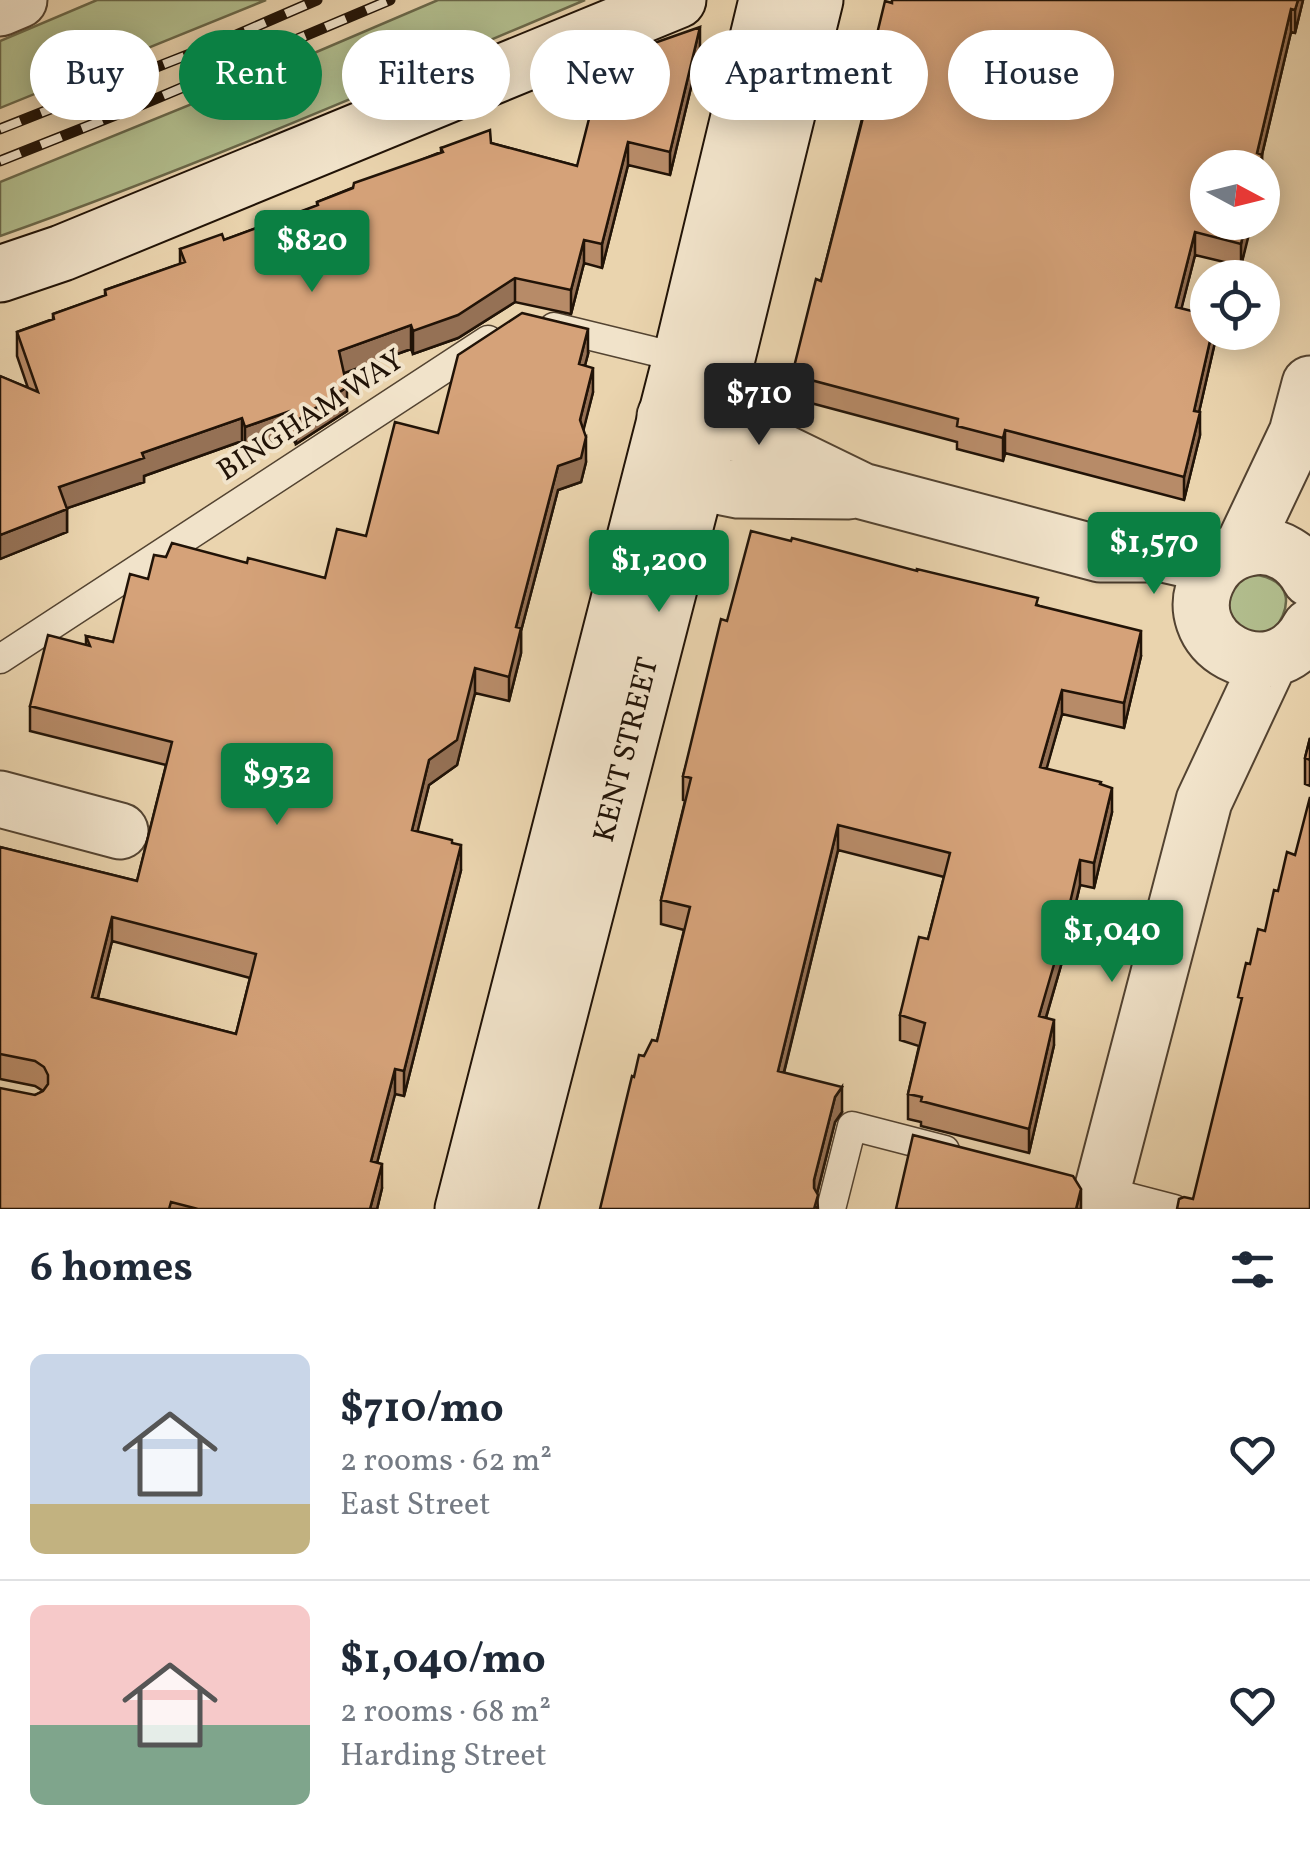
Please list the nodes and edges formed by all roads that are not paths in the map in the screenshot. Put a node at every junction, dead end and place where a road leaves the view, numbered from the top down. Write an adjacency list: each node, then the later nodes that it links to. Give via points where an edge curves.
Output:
1 (19, 0): 5 (street)
2 (678, 0): 6 (street)
3 (767, 0): 7 (street, KENT STREET)
4 (815, 0): 9 (street, KENT STREET)
5 (0, 8)
6 (0, 274)
7 (681, 358): 9 (street, KENT STREET); 14 (lane, BINGHAM WAY, via 511,325)
8 (1304, 408): 12 (street)
9 (688, 422): 10 (street, KENT STREET); 11 (street, via 751,437)
10 (674, 477): 11 (street, via 738,490); 20 (street, KENT STREET); 21 (street, KENT STREET)
11 (862, 491): 12 (street, via 1100,554 1154,593)
12 (1246, 584): 13 (street, via 1232,655 1250,660); 16 (street, via 1211,691)
13 (1298, 640): 16 (street)
14 (0, 659)
15 (0, 800): 17 (street)
16 (1204, 801): 19 (street)
17 (120, 831)
18 (962, 1154): 22 (lane, via 852,1126)
19 (1085, 1186): 23 (lane)
20 (464, 1209)
21 (509, 1209)
22 (831, 1209)
23 (1174, 1209)

